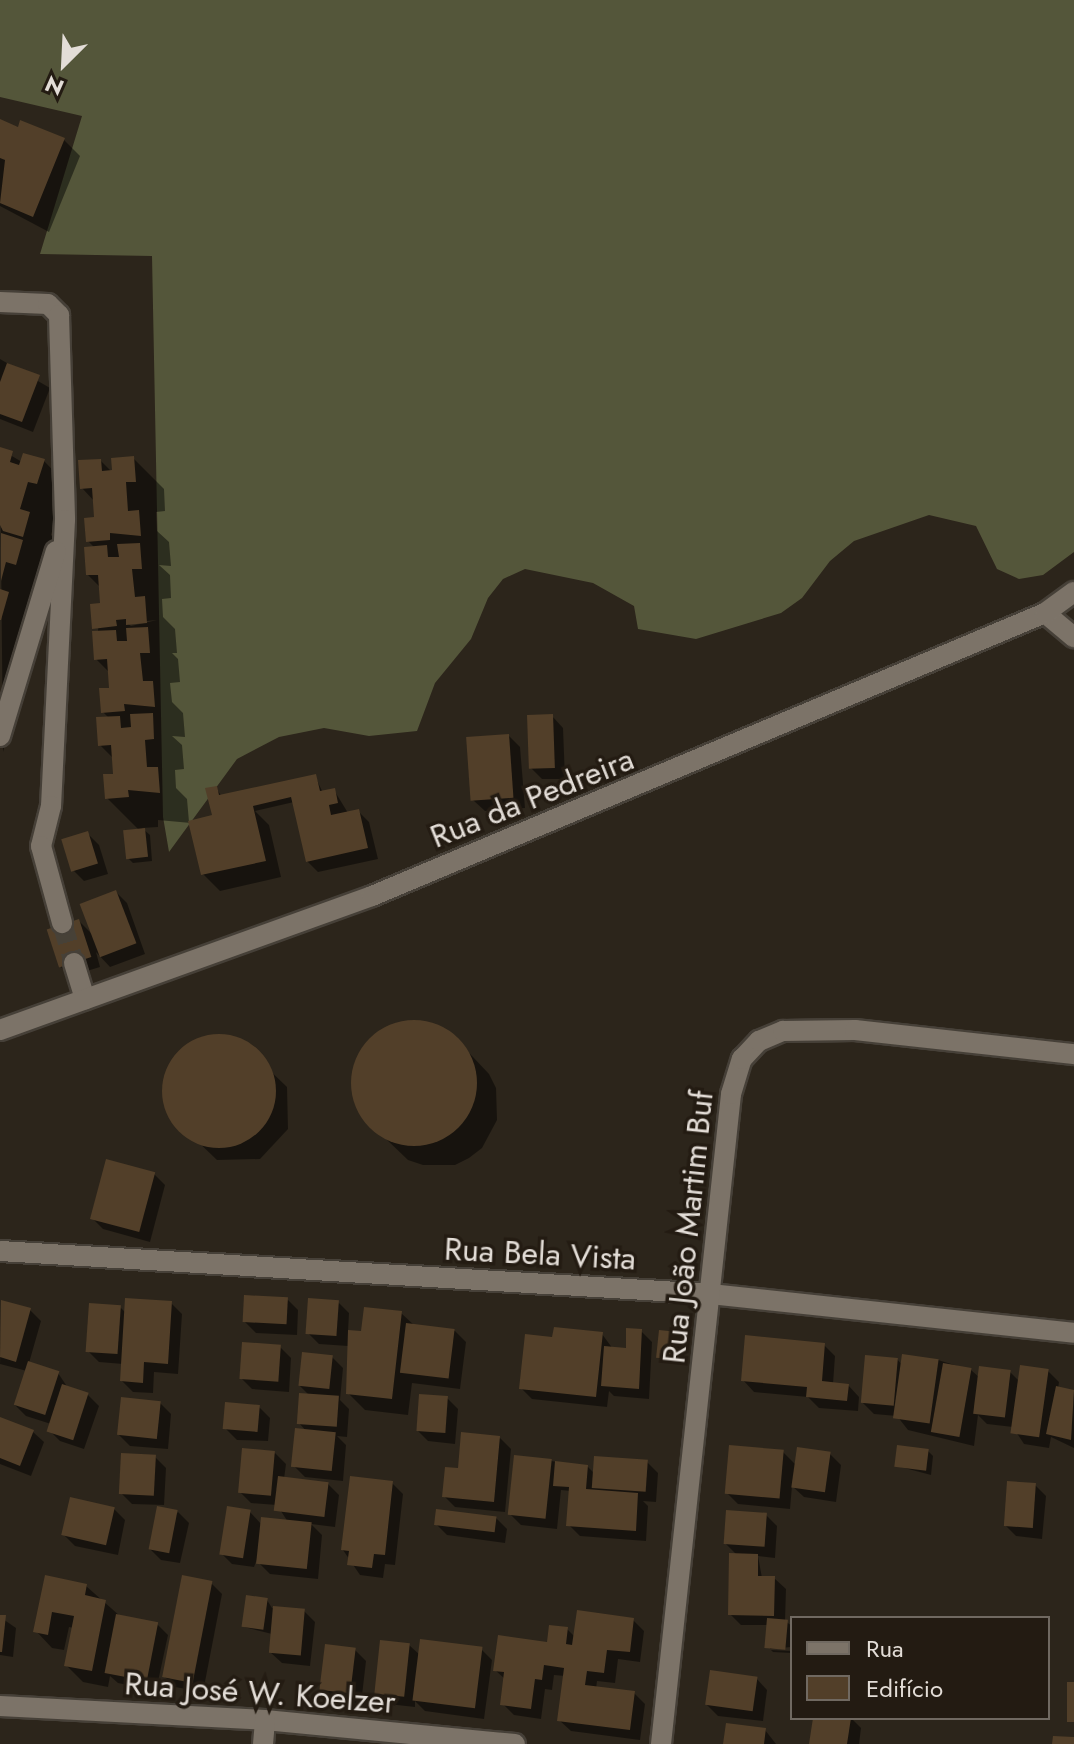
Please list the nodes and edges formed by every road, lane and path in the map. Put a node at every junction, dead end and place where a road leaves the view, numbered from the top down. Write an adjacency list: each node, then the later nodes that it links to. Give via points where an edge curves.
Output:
1 (0, 302): 2 (street, via 48,304 59,315)
2 (65, 520): 6 (street); 7 (street, via 51,806 41,846)
3 (1074, 592): 4 (street, Rua da Pedreira)
4 (1045, 613): 5 (street); 9 (street, Rua da Pedreira, via 387,890)
5 (1074, 637)
6 (0, 736)
7 (62, 923)
8 (74, 963): 9 (street)
9 (85, 999): 10 (street, Rua da Pedreira)
10 (0, 1030)
11 (1074, 1054): 13 (street, Rua João Martim Buf, via 855,1030 783,1031 759,1041 742,1059 731,1094)
12 (0, 1251): 13 (street, Rua Bela Vista)
13 (711, 1294): 14 (street, Rua Bela Vista); 19 (street, Rua João Martim Buf)
14 (1074, 1333)
15 (0, 1706): 16 (street, Rua José W. Koelzer)
16 (265, 1720): 17 (street); 18 (street, Rua José W. Koelzer)
17 (263, 1744)
18 (515, 1744)
19 (661, 1744)

